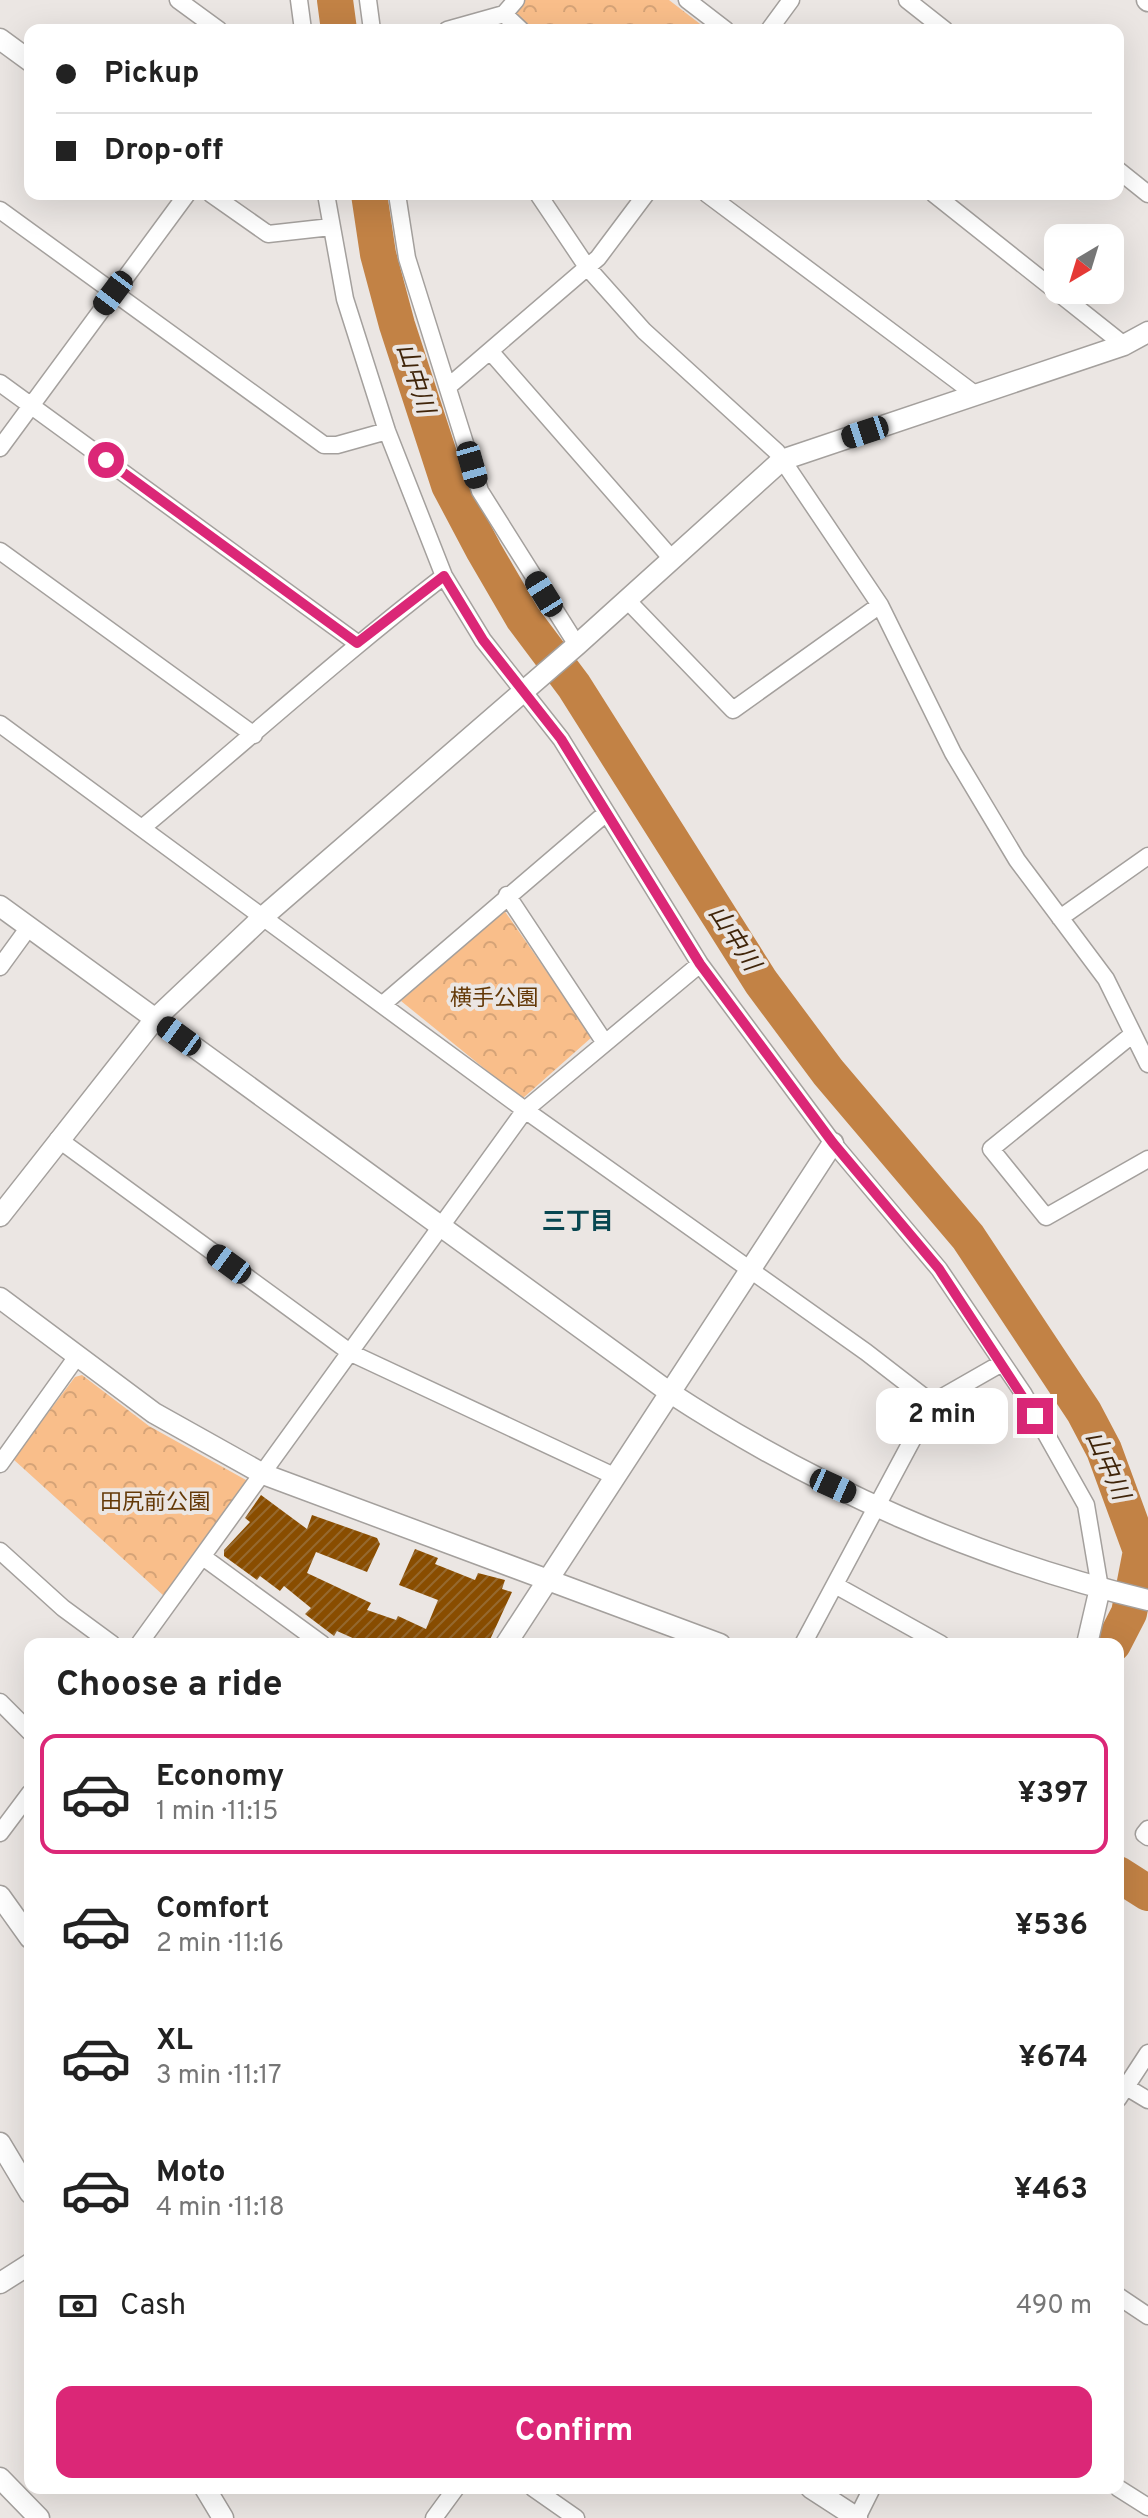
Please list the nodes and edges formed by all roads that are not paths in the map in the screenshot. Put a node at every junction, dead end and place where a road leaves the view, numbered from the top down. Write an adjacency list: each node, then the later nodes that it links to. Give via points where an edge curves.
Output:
1 (178, 0): 9 (street)
2 (299, 0): 10 (street)
3 (368, 0): 11 (street)
4 (516, 0): 8 (street)
5 (687, 0): 14 (street)
6 (791, 0): 15 (street)
7 (907, 0): 16 (street)
8 (504, 14): 12 (street); 13 (street)
9 (211, 24)
10 (302, 24)
11 (371, 24)
12 (468, 24)
13 (515, 24)
14 (718, 24)
15 (773, 24)
16 (937, 24)
17 (0, 39): 18 (street)
18 (24, 57)
19 (1124, 175): 20 (street)
20 (1148, 194)
21 (183, 200): 32 (street)
22 (220, 200): 30 (street, via 268,234)
23 (327, 200): 30 (street)
24 (398, 200): 37 (street, via 407,258)
25 (542, 200): 31 (street)
26 (641, 200): 31 (street)
27 (715, 200): 38 (street)
28 (942, 200): 34 (street)
29 (0, 210): 32 (street)
30 (331, 227): 40 (street, via 345,299)
31 (587, 267): 35 (street); 42 (street, via 644,331)
32 (113, 293): 39 (street); 40 (street, via 324,445)
33 (1148, 332): 34 (street)
34 (1124, 345): 38 (street)
35 (490, 351): 37 (street); 44 (street)
36 (0, 383): 39 (street)
37 (449, 386): 49 (street, via 480,491)
38 (976, 395): 42 (street)
39 (30, 405): 41 (street); 48 (street)
40 (387, 431): 45 (street)
41 (0, 448)
42 (782, 460): 44 (street); 47 (street)
43 (0, 551): 52 (street)
44 (672, 559): 46 (street)
45 (444, 576): 48 (street); 50 (street, via 483,640)
46 (627, 600): 47 (street, via 733,710); 49 (street)
47 (880, 605): 59 (street, via 953,753 1017,860)
48 (357, 643): 52 (street)
49 (574, 647): 50 (street)
50 (527, 687): 53 (street); 58 (street)
51 (0, 724): 54 (street)
52 (254, 735): 54 (street)
53 (605, 814): 56 (street); 61 (street)
54 (142, 828): 58 (street)
55 (1148, 856): 59 (street)
56 (507, 895): 63 (street); 66 (street)
57 (0, 906): 60 (street)
58 (264, 916): 63 (street); 64 (street)
59 (1060, 918): 65 (street, via 1106,979)
60 (29, 927): 62 (street); 64 (street)
61 (700, 964): 66 (street); 70 (street)
62 (0, 967)
63 (383, 1004): 68 (street)
64 (155, 1019): 69 (street); 73 (street)
65 (1133, 1034): 67 (street); 71 (street, via 991,1149 1046,1217)
66 (605, 1043): 68 (street)
67 (1148, 1064)
68 (525, 1110): 73 (street); 74 (street)
69 (58, 1139): 72 (street); 76 (street)
70 (833, 1143): 74 (street); 78 (street, via 939,1269)
71 (1148, 1159)
72 (0, 1216)
73 (443, 1227): 76 (street); 79 (street)
74 (749, 1268): 79 (street); 80 (street)
75 (0, 1298): 77 (street)
76 (351, 1353): 82 (street); 83 (street)
77 (78, 1355): 81 (street); 82 (street, via 154,1413)
78 (1002, 1363): 80 (street); 89 (street, via 1086,1505)
79 (669, 1392): 83 (street); 84 (street, via 787,1465)
80 (932, 1403): 84 (street)
81 (0, 1464)
82 (263, 1474): 86 (street); 87 (street)
83 (614, 1476): 87 (street)
84 (878, 1506): 88 (street); 89 (street)
85 (0, 1551): 91 (street)
86 (203, 1557): 92 (street); 93 (street)
87 (546, 1580): 94 (street); 95 (street)
88 (835, 1585): 96 (street); 97 (street)
89 (1100, 1588): 90 (street); 98 (street)
90 (1148, 1600)
91 (104, 1638)
92 (143, 1638)
93 (314, 1638)
94 (510, 1638)
95 (704, 1638)
96 (806, 1638)
97 (930, 1638)
98 (1088, 1638)
99 (0, 1702): 100 (street)
100 (24, 1726)
101 (24, 1801): 103 (street)
102 (1148, 1829): 104 (street)
103 (0, 1833)
104 (1148, 1837)
105 (0, 1896): 106 (street)
106 (24, 1930)
107 (1148, 2053): 108 (street)
108 (1124, 2085)
109 (1124, 2090): 110 (street)
110 (1148, 2100)
111 (0, 2143): 112 (street)
112 (24, 2183)
113 (24, 2268): 114 (street)
114 (0, 2283)
115 (1124, 2300): 116 (street)
116 (1148, 2316)
117 (0, 2478): 125 (street)
118 (1124, 2492): 124 (street)
119 (209, 2494): 126 (street)
120 (452, 2494): 127 (street)
121 (542, 2494): 128 (street)
122 (820, 2494): 129 (street)
123 (869, 2494): 129 (street)
124 (1148, 2507)
125 (39, 2518)
126 (223, 2518)
127 (434, 2518)
128 (576, 2518)
129 (857, 2518)

